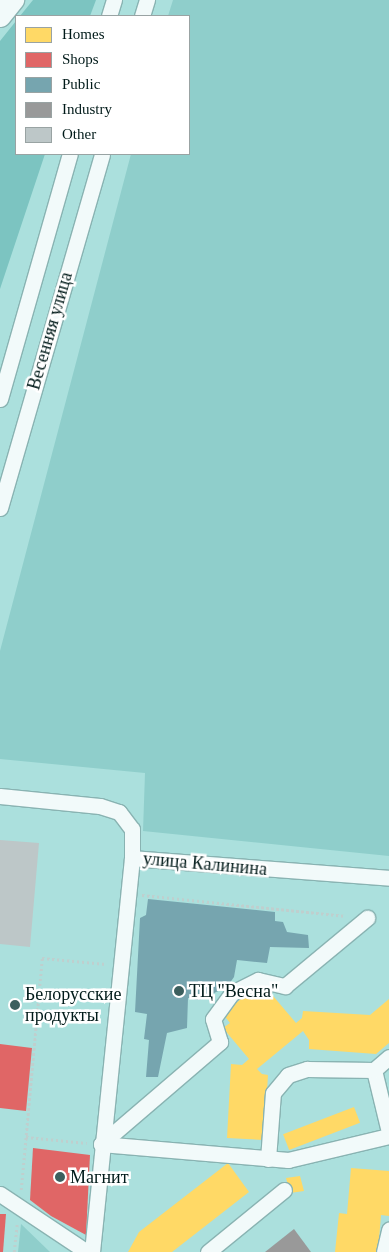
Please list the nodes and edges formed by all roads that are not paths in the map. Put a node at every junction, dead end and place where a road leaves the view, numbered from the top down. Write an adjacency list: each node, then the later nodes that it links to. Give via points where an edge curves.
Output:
1 (13, 0): 6 (highway)
2 (114, 0): 4 (street)
3 (147, 0): 5 (street)
4 (109, 15)
5 (142, 15)
6 (0, 16)
7 (70, 155): 9 (street, Весенняя улица)
8 (102, 155): 11 (street, Весенняя улица)
9 (5, 366): 10 (street, Весенняя улица)
10 (0, 399)
11 (0, 508)
12 (0, 796): 13 (street, улица Калинина, via 100,806 119,812 132,829)
13 (132, 858): 14 (street, улица Калинина); 19 (street)
14 (389, 878)
15 (367, 918): 19 (street, via 285,986 258,980 232,993 213,1019 220,1042)
16 (389, 1057): 17 (street)
17 (374, 1070): 18 (street); 20 (street, via 307,1069 288,1075 273,1093)
18 (389, 1134): 20 (street, via 288,1160)
19 (101, 1144): 20 (street); 25 (street)
20 (268, 1159)
21 (284, 1190): 26 (street)
22 (0, 1194): 24 (street)
23 (389, 1230): 27 (street)
24 (87, 1252)
25 (92, 1252)
26 (208, 1252)
27 (384, 1252)

